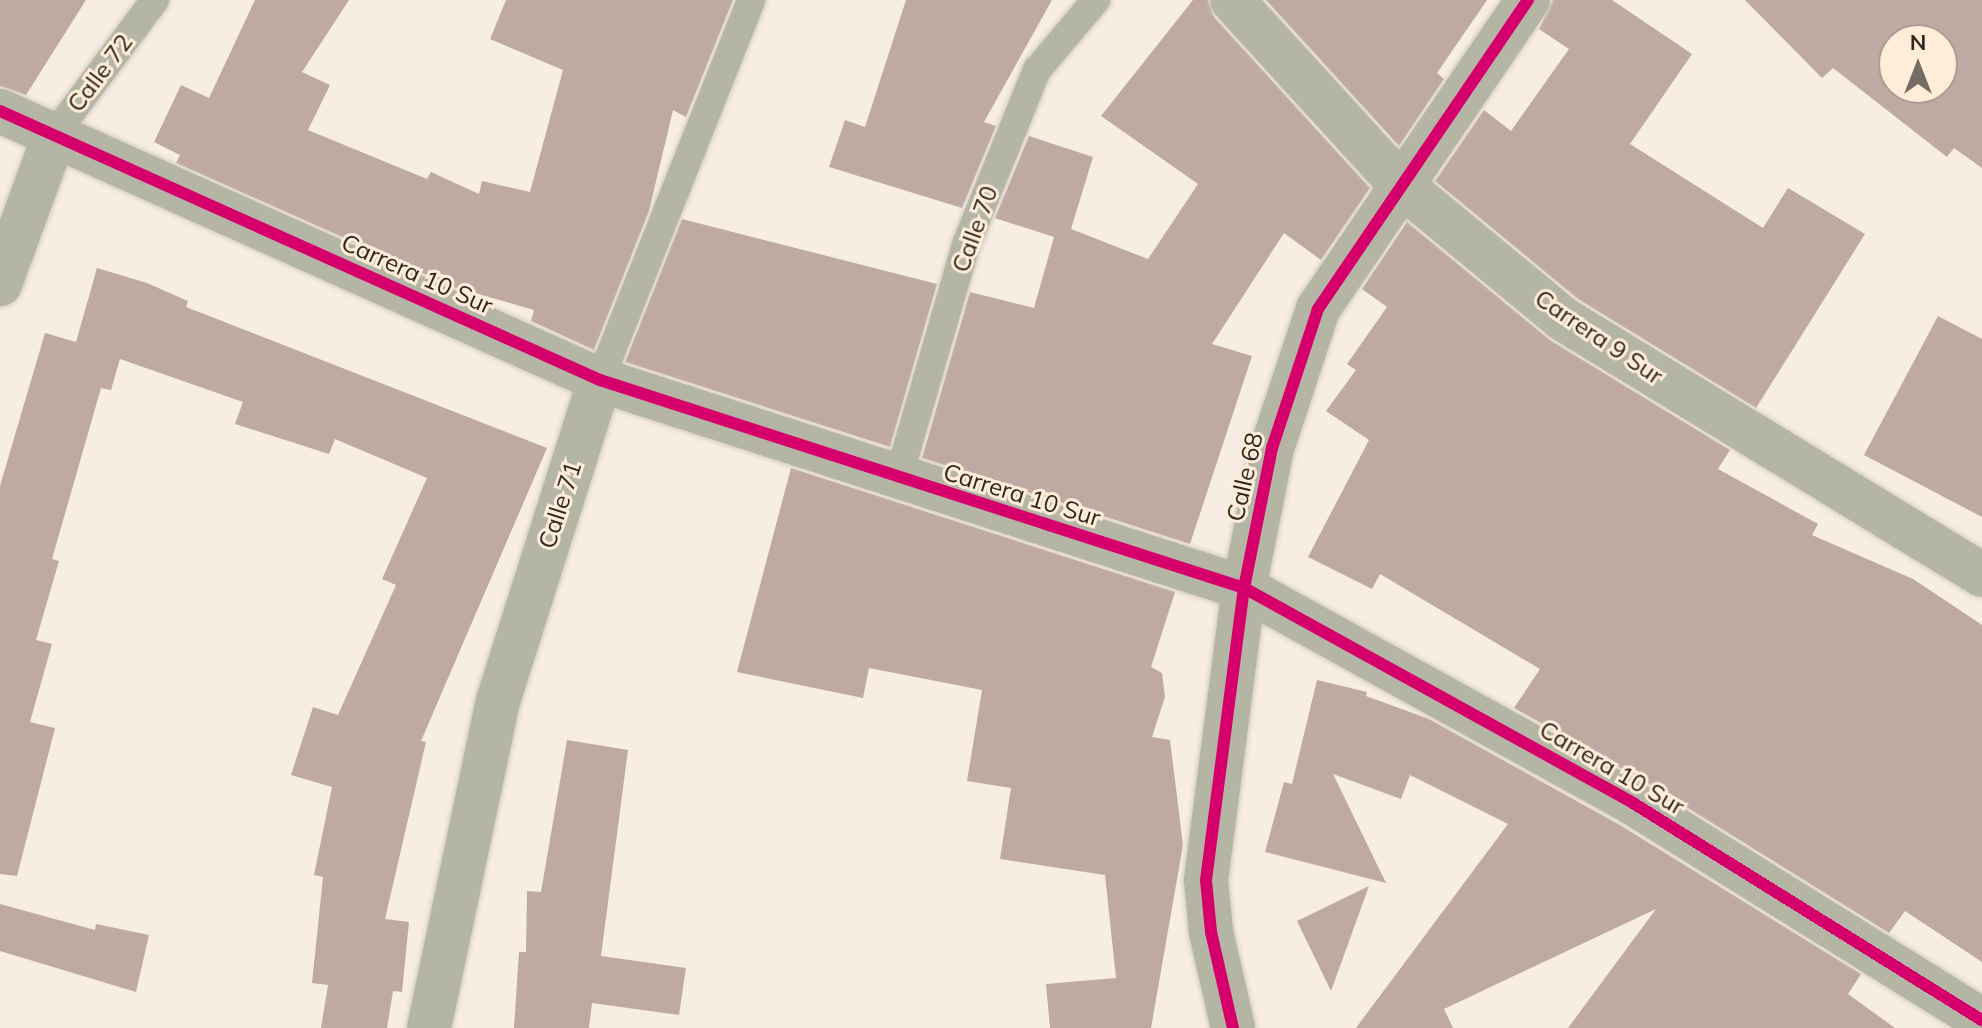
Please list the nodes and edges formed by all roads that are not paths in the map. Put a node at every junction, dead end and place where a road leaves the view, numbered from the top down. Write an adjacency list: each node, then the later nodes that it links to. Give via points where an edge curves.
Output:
1 (155, 0): 7 (lane, Calle 72)
2 (751, 0): 10 (lane, Calle 71)
3 (1096, 0): 11 (lane, Calle 70, via 1031,84 967,242)
4 (1232, 0): 8 (street, Carrera 9 Sur)
5 (1528, 0): 8 (street, Calle 68)
6 (0, 111): 7 (street, Carrera 10 Sur)
7 (55, 134): 9 (street, Calle 72); 10 (street, Carrera 10 Sur)
8 (1400, 184): 12 (street, Carrera 9 Sur, via 1563,319); 13 (street, Calle 68, via 1318,309 1272,448)
9 (0, 284)
10 (600, 380): 11 (street, Carrera 10 Sur); 15 (street, Calle 71, via 498,701)
11 (898, 479): 13 (street, Carrera 10 Sur)
12 (1982, 575)
13 (1244, 588): 14 (street, Carrera 10 Sur, via 1633,803); 16 (street, Calle 68, via 1206,880 1211,932)
14 (1982, 1020)
15 (429, 1028)
16 (1233, 1028)

